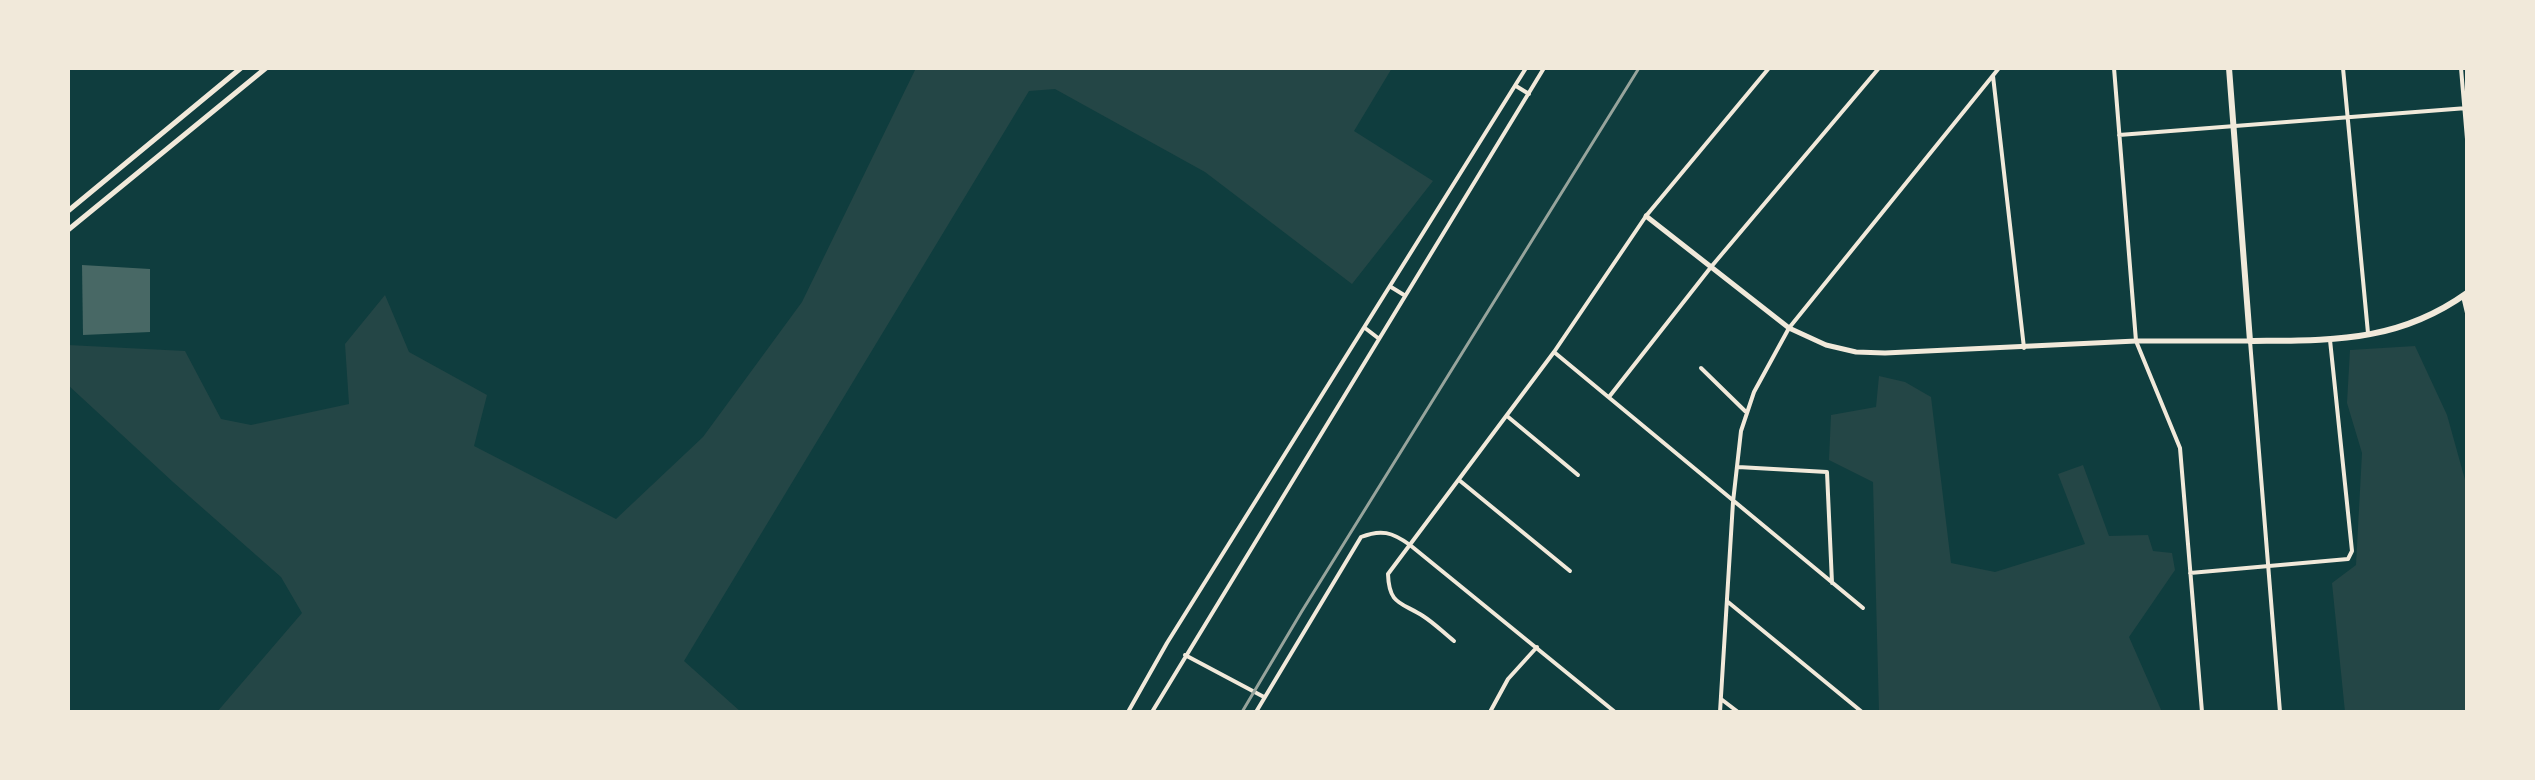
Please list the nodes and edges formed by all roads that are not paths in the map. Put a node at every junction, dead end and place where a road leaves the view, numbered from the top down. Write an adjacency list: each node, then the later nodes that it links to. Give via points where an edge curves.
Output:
1 (241, 68): 20 (street)
2 (266, 68): 22 (street)
3 (1526, 68): 13 (street)
4 (1544, 68): 14 (street)
5 (1769, 68): 21 (street)
6 (1879, 68): 23 (street)
7 (1999, 68): 12 (street)
8 (2114, 68): 18 (street)
9 (2229, 68): 17 (main road)
10 (2343, 68): 16 (street)
11 (2461, 68): 15 (street)
12 (1993, 75): 29 (street); 35 (street)
13 (1516, 86): 14 (street); 24 (street)
14 (1529, 94): 26 (street)
15 (2466, 108): 16 (street); 19 (street)
16 (2347, 118): 17 (street); 30 (street)
17 (2233, 126): 18 (street); 34 (main road)
18 (2119, 135): 33 (street)
19 (2467, 139)
20 (68, 211)
21 (1646, 216): 23 (street); 36 (street)
22 (68, 230)
23 (1711, 267): 29 (street); 38 (street)
24 (1391, 287): 26 (street); 28 (street)
25 (2465, 294): 27 (street); 30 (main road, via 2407,326)
26 (1404, 295): 31 (street)
27 (2467, 313)
28 (1365, 328): 31 (street); 57 (street)
29 (1789, 328): 35 (street, via 1856,352); 39 (street)
30 (2368, 336): 32 (main road)
31 (1378, 338): 54 (street)
32 (2330, 340): 34 (main road); 46 (street, via 2352,551 2348,559)
33 (2136, 341): 34 (street); 35 (street); 48 (street, via 2180,448)
34 (2250, 341): 46 (street)
35 (2024, 348)
36 (1554, 352): 38 (street); 40 (street)
37 (1701, 368): 39 (street)
38 (1609, 397): 44 (street)
39 (1746, 411): 41 (street)
40 (1507, 416): 42 (street); 43 (street)
41 (1738, 467): 44 (street); 49 (street, via 1827,472)
42 (1578, 475)
43 (1459, 480): 45 (street); 47 (street)
44 (1733, 502): 49 (street); 50 (street)
45 (1410, 545): 52 (street, via 1388,574 1388,589 1398,604 1424,616); 53 (street); 55 (street, via 1395,534 1376,531 1361,537)
46 (2267, 566): 48 (street); 66 (street)
47 (1570, 571)
48 (2190, 573): 65 (street)
49 (1832, 583): 51 (street)
50 (1728, 602): 56 (street); 64 (street)
51 (1863, 608)
52 (1454, 641)
53 (1537, 647): 60 (street, via 1508,679); 61 (street)
54 (1185, 655): 55 (street); 58 (street)
55 (1265, 698): 59 (street)
56 (1721, 699): 62 (street); 63 (street)
57 (1128, 712)
58 (1152, 712)
59 (1256, 712)
60 (1490, 712)
61 (1615, 712)
62 (1720, 712)
63 (1738, 712)
64 (1862, 712)
65 (2202, 712)
66 (2280, 712)

